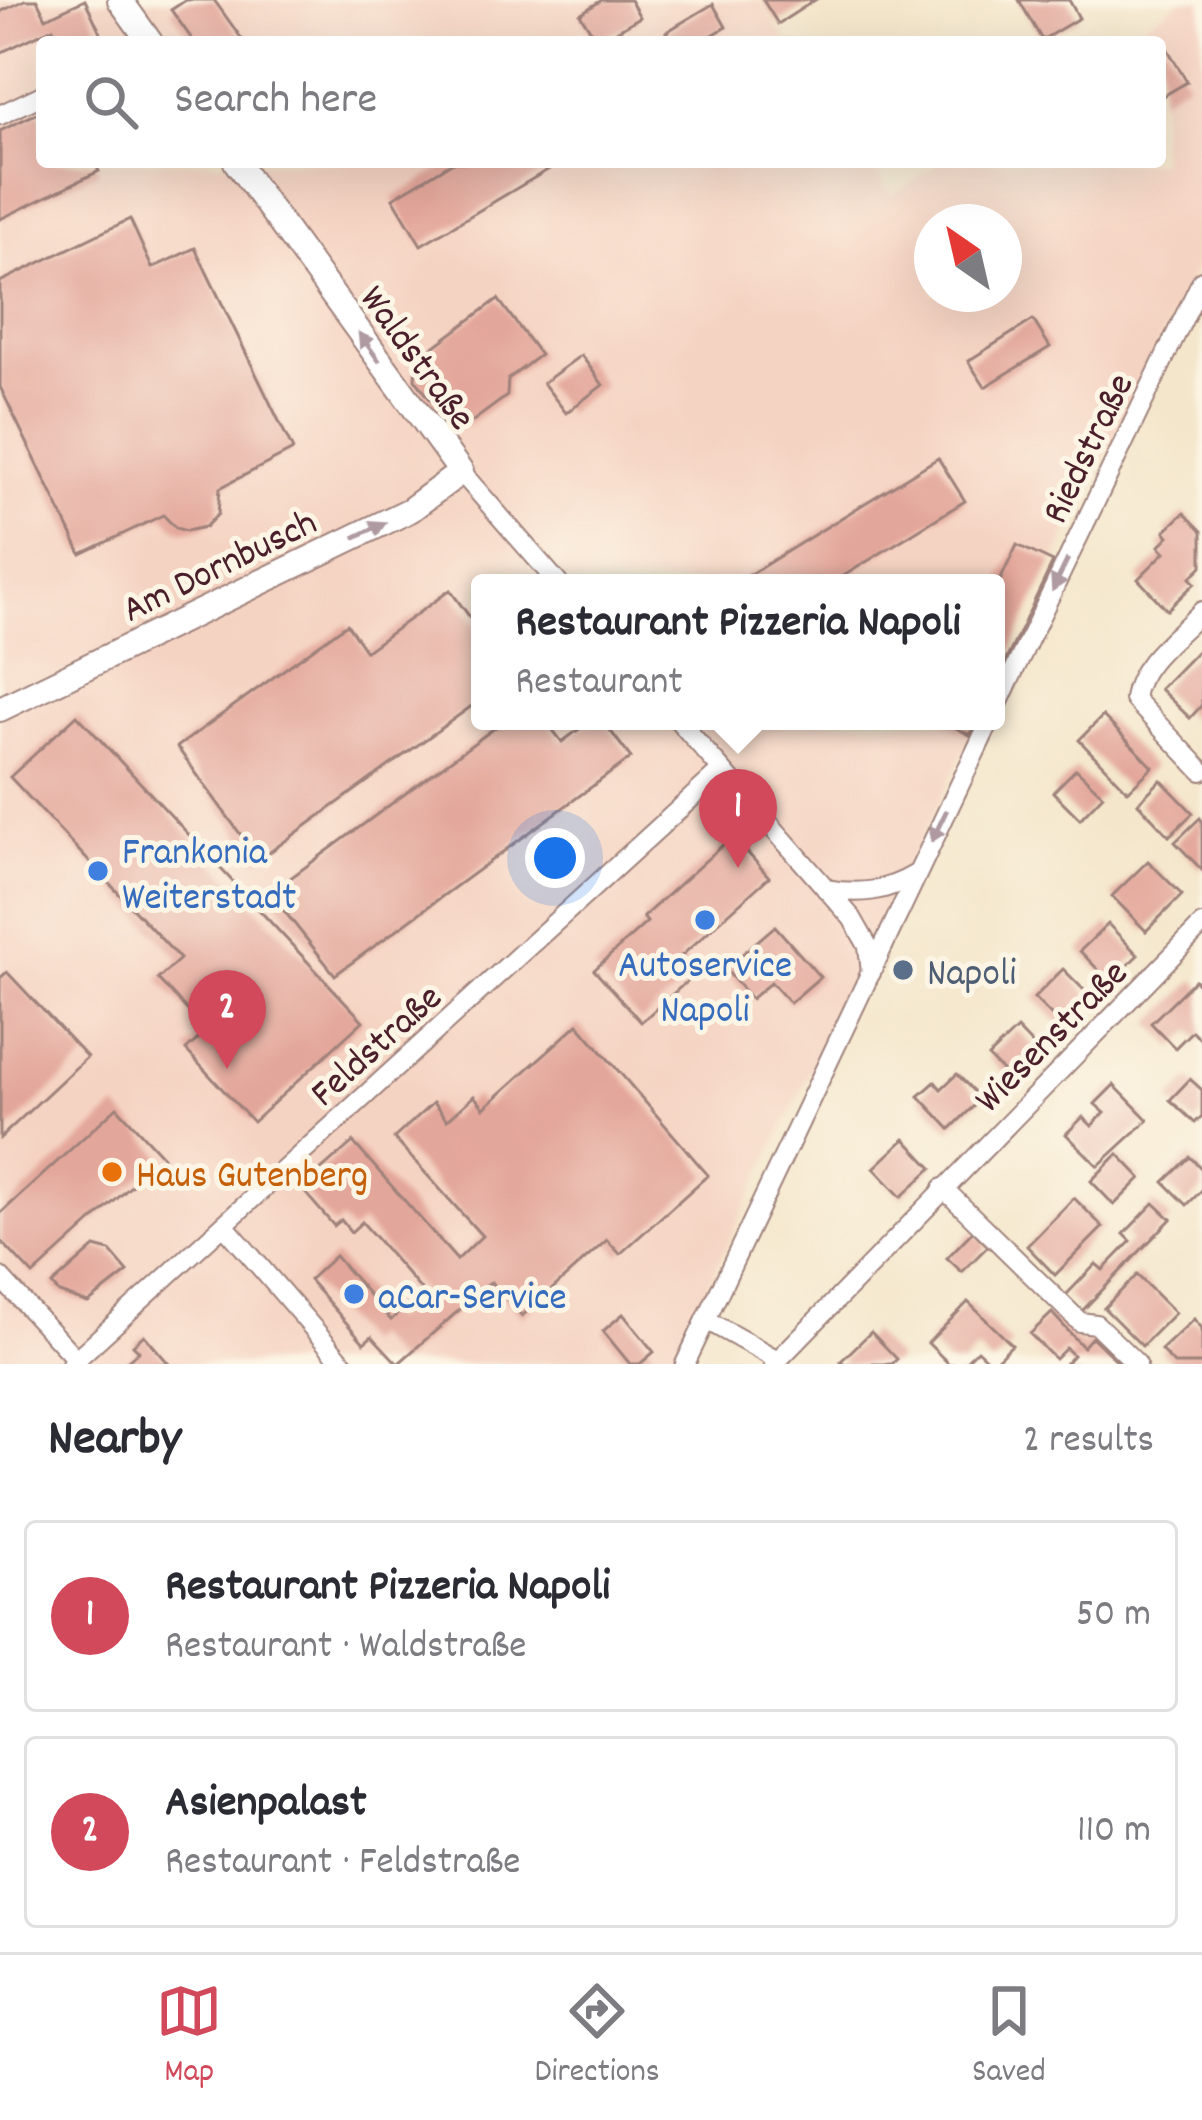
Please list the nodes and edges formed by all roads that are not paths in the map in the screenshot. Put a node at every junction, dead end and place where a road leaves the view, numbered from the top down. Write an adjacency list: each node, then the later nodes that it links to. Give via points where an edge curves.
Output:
1 (120, 0): 2 (street)
2 (146, 36)
3 (36, 98): 4 (street)
4 (0, 115)
5 (240, 168): 7 (street, Waldstraße, one-way to 5)
6 (1202, 280): 10 (street, Riedstraße, one-way to 10)
7 (461, 472): 8 (street, Waldstraße); 11 (street, Am Dornbusch, one-way to 7, via 410,510)
8 (550, 574)
9 (1202, 611): 15 (street, via 1136,683 1134,699)
10 (1005, 689)
11 (0, 710)
12 (687, 730): 14 (street)
13 (986, 730): 16 (street, one-way to 16)
14 (722, 770): 17 (street); 21 (street, Feldstraße)
15 (1202, 772)
16 (916, 874): 17 (street, via 865,893); 19 (street)
17 (826, 889): 19 (street, via 860,931)
18 (1197, 940): 20 (street, Wiesenstraße)
19 (869, 977): 23 (street)
20 (944, 1188): 24 (street, Wiesenstraße); 28 (street, via 1080,1322 1096,1324)
21 (224, 1225): 25 (street, Feldstraße); 26 (street)
22 (0, 1277): 25 (street)
23 (706, 1320): 24 (street, Wiesenstraße); 27 (street)
24 (775, 1361)
25 (74, 1362)
26 (344, 1364)
27 (685, 1364)
28 (1137, 1364)

